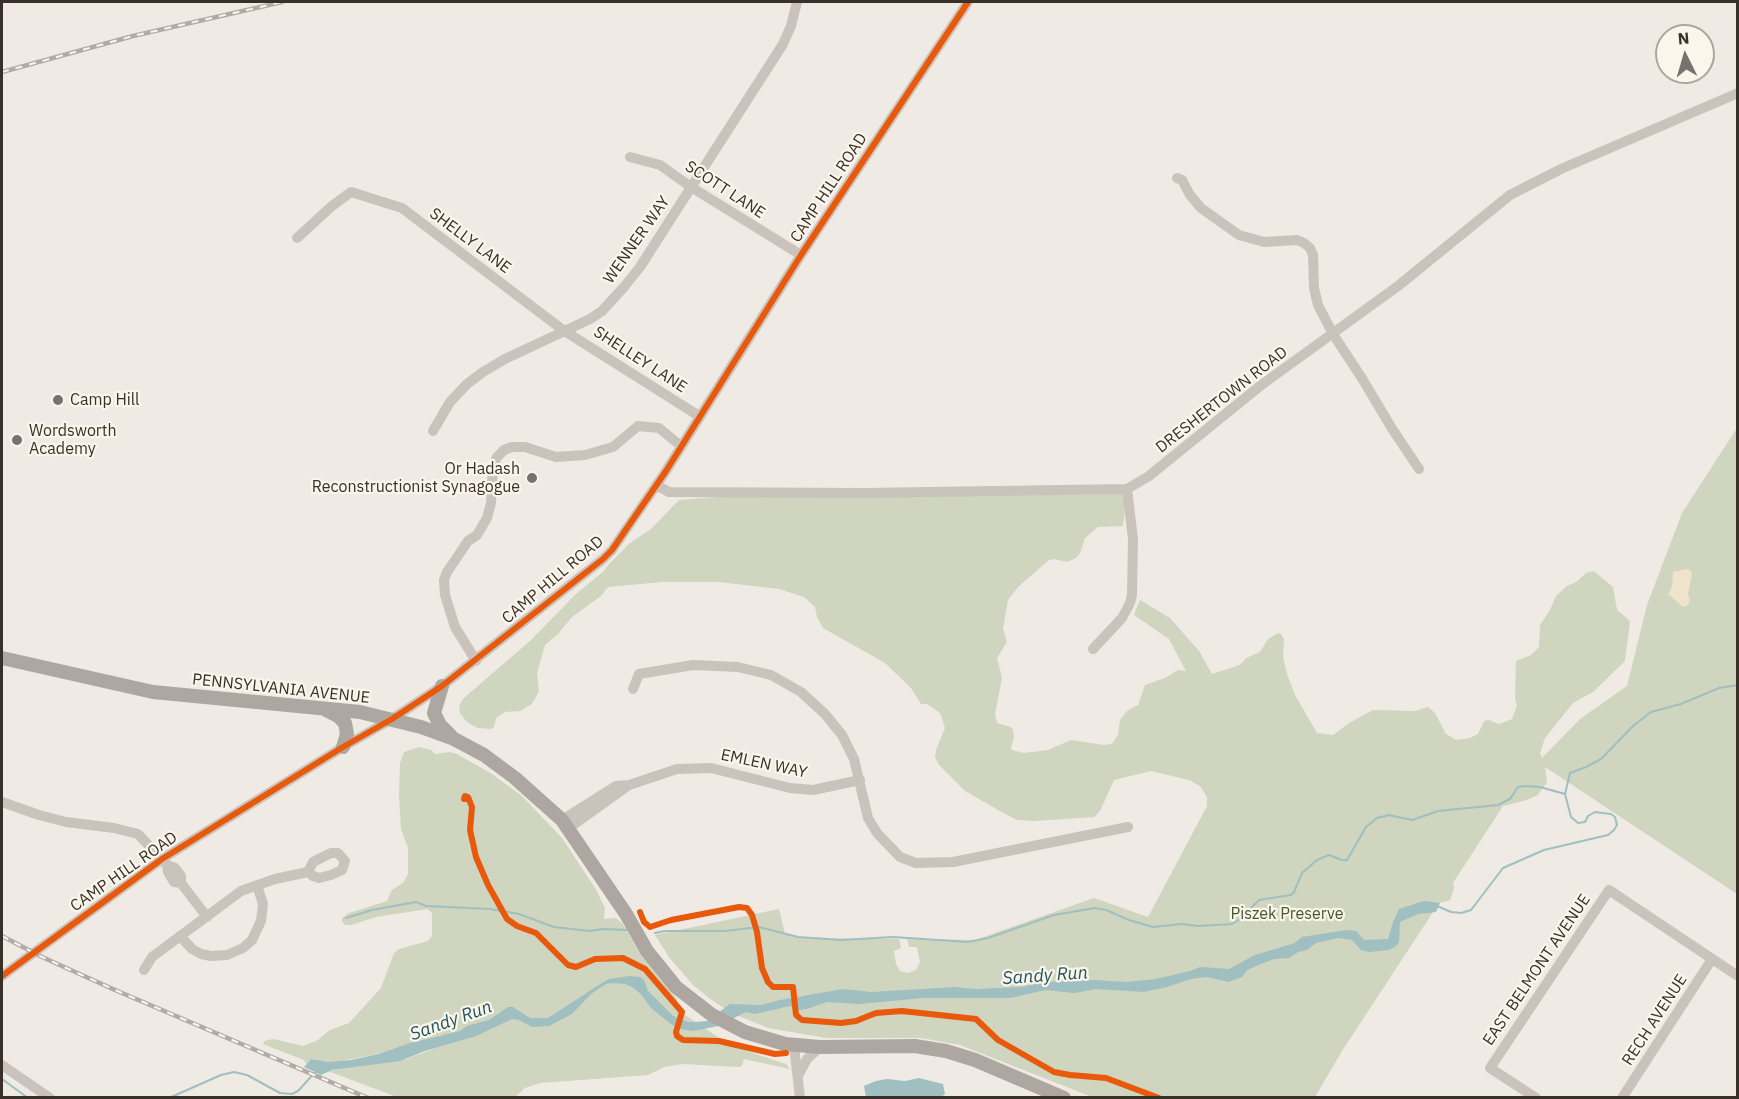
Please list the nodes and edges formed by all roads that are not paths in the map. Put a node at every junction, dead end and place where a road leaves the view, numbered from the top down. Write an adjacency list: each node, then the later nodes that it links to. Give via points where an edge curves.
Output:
1 (797, 2): 6 (street, WENNER WAY, via 783,44)
2 (968, 2): 8 (street, CAMP HILL ROAD)
3 (1737, 93): 10 (street, DRESHERTOWN ROAD, via 1510,195)
4 (630, 157): 6 (street, SCOTT LANE, via 660,165)
5 (1176, 178): 10 (street, via 1182,180 1201,208 1239,235 1264,242 1290,239 1304,243 1313,255 1315,296)
6 (691, 187): 8 (street, SCOTT LANE); 9 (street, WENNER WAY, via 619,294 602,311)
7 (297, 238): 9 (street, SHELLY LANE, via 351,192 402,208)
8 (801, 255): 11 (street, CAMP HILL ROAD)
9 (563, 330): 11 (street, SHELLEY LANE); 12 (street, WENNER WAY, via 467,384)
10 (1333, 334): 14 (street); 16 (street, DRESHERTOWN ROAD)
11 (699, 416): 13 (street, CAMP HILL ROAD)
12 (433, 430)
13 (681, 446): 15 (street, CAMP HILL ROAD); 21 (street, via 659,428 638,426 613,447 585,455 556,457 519,447 504,450 497,457 487,518 444,579 455,627)
14 (1419, 469)
15 (656, 485): 17 (street); 18 (street, CAMP HILL ROAD)
16 (1127, 489): 17 (street); 19 (street, via 1133,539 1132,595 1122,618)
17 (669, 492): 18 (street)
18 (644, 503): 21 (street, CAMP HILL ROAD, via 603,559)
19 (1093, 649)
20 (2, 658): 24 (main road, PENNSYLVANIA AVENUE, via 153,692)
21 (476, 661): 22 (street, CAMP HILL ROAD)
22 (442, 686): 25 (street, CAMP HILL ROAD); 26 (main road, via 434,714)
23 (633, 689): 28 (street, via 639,674 693,666 738,667 771,675 801,692 825,714 842,735)
24 (318, 706): 25 (main road, PENNSYLVANIA AVENUE); 27 (main road, via 345,723)
25 (392, 719): 26 (main road, PENNSYLVANIA AVENUE); 27 (street, CAMP HILL ROAD)
26 (454, 739): 30 (main road, PENNSYLVANIA AVENUE, via 515,778)
27 (343, 747): 32 (street, CAMP HILL ROAD)
28 (860, 780): 30 (street, EMLEN WAY, via 813,790 711,768 677,769 629,785); 31 (street, via 868,818 877,833 900,857 916,863 953,862)
29 (2, 802): 32 (street, via 66,822 138,834)
30 (566, 824): 41 (main road, PENNSYLVANIA AVENUE, via 647,951 681,992 733,1026)
31 (1128, 827)
32 (165, 862): 35 (street, via 175,868 181,883); 39 (street, CAMP HILL ROAD)
33 (308, 872): 34 (street)
34 (257, 885): 35 (street, via 241,891); 36 (street, via 261,921 252,940 243,948 211,956 192,949)
35 (207, 916): 36 (street)
36 (180, 936): 38 (street, via 152,957)
37 (1712, 959): 40 (street); 48 (street, EAST BELMONT AVENUE, via 1609,890 1490,1068); 49 (street, RECH AVENUE)
38 (144, 970)
39 (2, 976)
40 (1737, 976)
41 (794, 1046): 42 (main road, PENNSYLVANIA AVENUE); 44 (street)
42 (820, 1047): 44 (street, via 807,1059); 47 (main road, PENNSYLVANIA AVENUE, via 930,1047 975,1060)
43 (2, 1065): 45 (street)
44 (798, 1076): 46 (street)
45 (50, 1098)
46 (800, 1098)
47 (1064, 1098)
48 (1536, 1098)
49 (1622, 1098)

